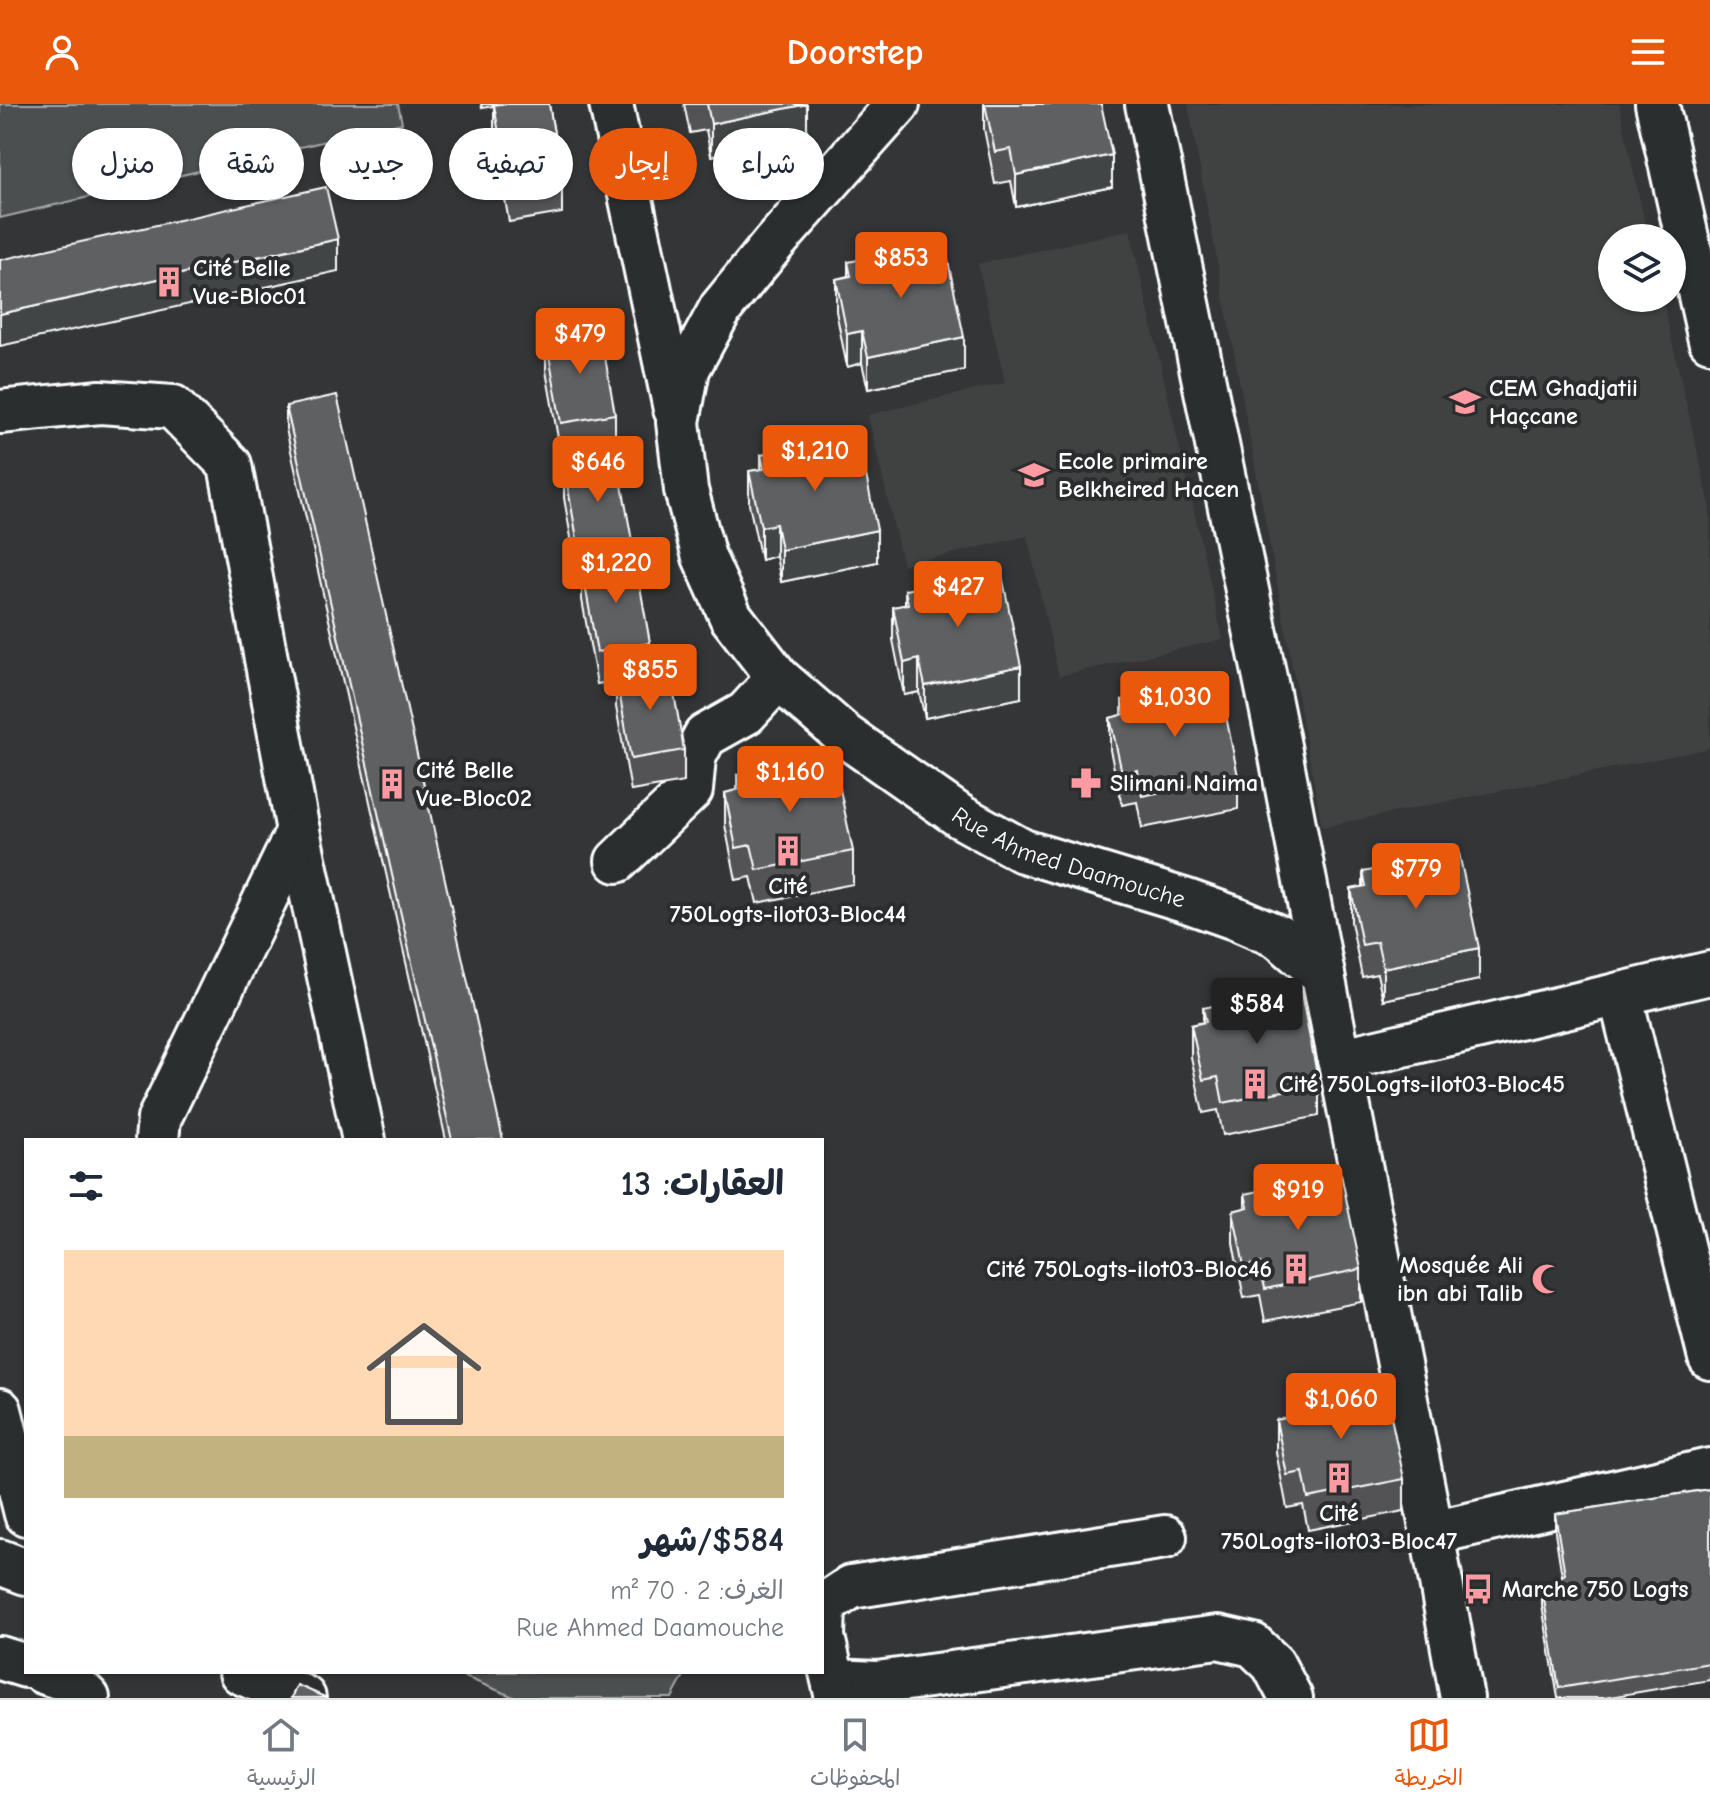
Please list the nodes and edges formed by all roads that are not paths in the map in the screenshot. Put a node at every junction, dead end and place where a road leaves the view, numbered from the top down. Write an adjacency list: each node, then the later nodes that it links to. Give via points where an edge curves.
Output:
1 (611, 104): 7 (street)
2 (898, 104): 7 (street, Rue Ahmed Daamouche, via 721,308 688,369)
3 (1147, 104): 12 (street)
4 (1657, 104): 5 (street)
5 (1710, 340)
6 (0, 412): 9 (street, via 100,402 173,407 230,465)
7 (678, 422): 8 (street, Rue Ahmed Daamouche, via 686,490 704,557 731,617)
8 (778, 678): 10 (street, via 746,713 705,736 694,757 691,790); 12 (street, Rue Ahmed Daamouche, via 844,735 961,817 1023,851 1184,900 1279,937)
9 (298, 831): 15 (street, via 159,1119); 16 (street)
10 (617, 861)
11 (1710, 973): 13 (street)
12 (1323, 975): 14 (street)
13 (1620, 994): 14 (street); 17 (street)
14 (1339, 1060): 21 (street)
15 (157, 1138)
16 (364, 1138)
17 (1710, 1358)
18 (0, 1410): 20 (street)
19 (1710, 1470): 21 (street)
20 (24, 1506)
21 (1432, 1533): 35 (street)
22 (1165, 1537): 25 (street, via 851,1587)
23 (0, 1562): 24 (main road)
24 (24, 1571)
25 (824, 1605)
26 (824, 1641): 31 (street)
27 (0, 1658): 28 (street)
28 (24, 1665)
29 (49, 1674): 32 (street, via 72,1682)
30 (255, 1675): 33 (main road)
31 (836, 1690): 34 (street, via 1218,1637 1253,1645 1273,1664)
32 (88, 1698)
33 (303, 1698)
34 (1291, 1698)
35 (1462, 1698)

